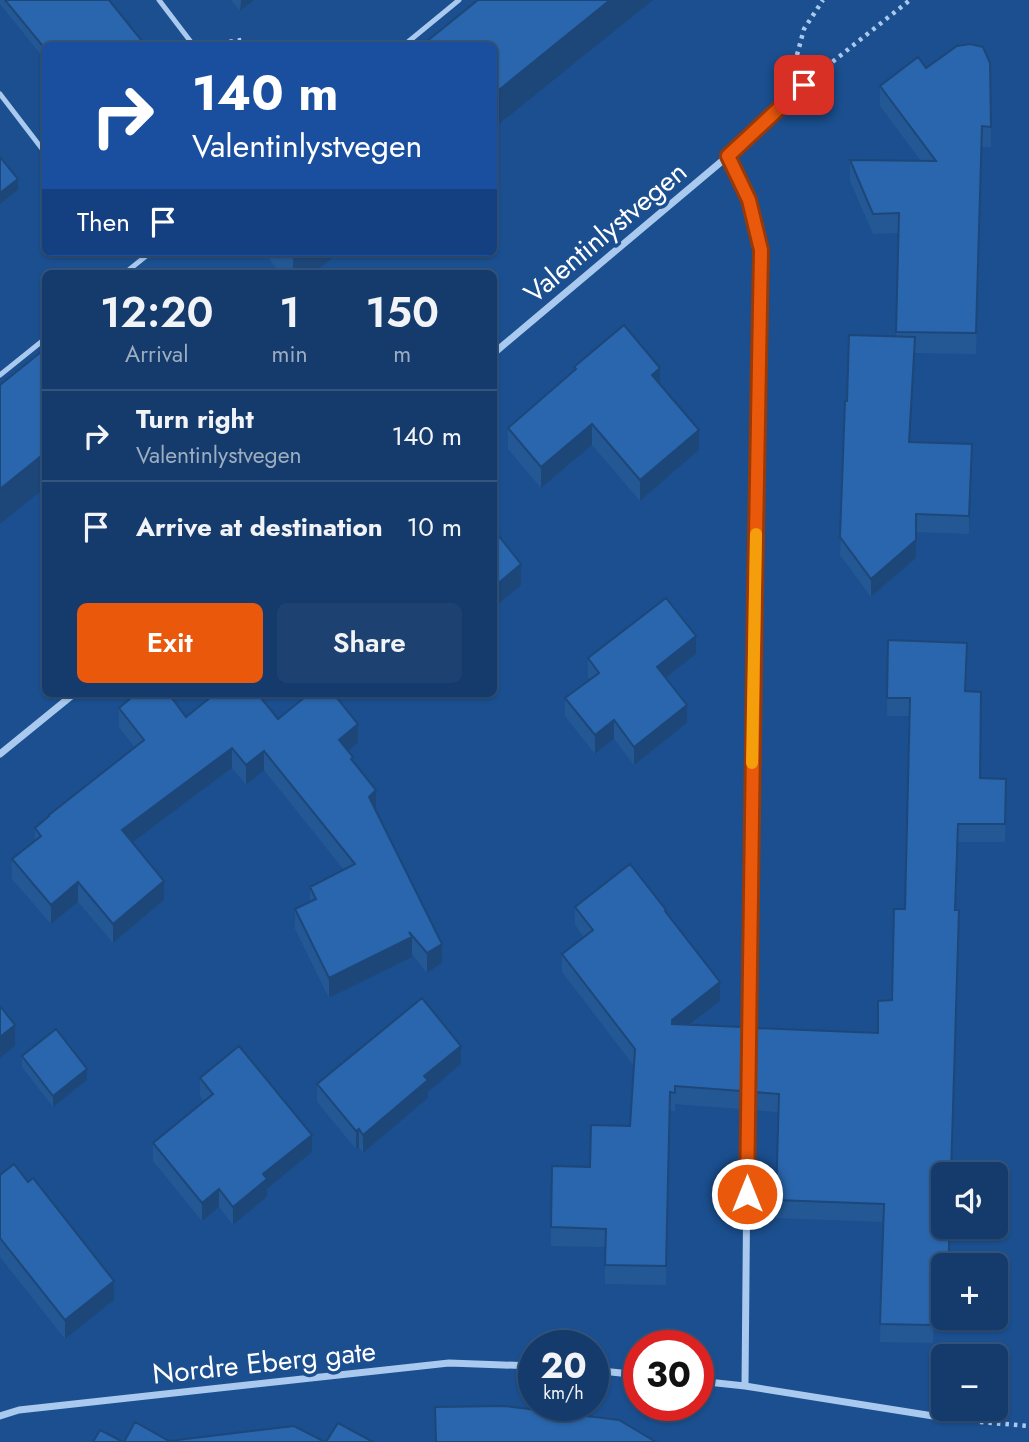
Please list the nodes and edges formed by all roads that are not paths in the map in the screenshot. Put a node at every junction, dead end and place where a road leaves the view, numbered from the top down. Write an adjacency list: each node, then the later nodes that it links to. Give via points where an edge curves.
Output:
1 (159, 0): 3 (lane)
2 (459, 0): 4 (lane)
3 (191, 42)
4 (408, 42)
5 (804, 85): 8 (street, Valentinlystvegen)
6 (0, 94): 7 (lane)
7 (42, 149)
8 (728, 156): 12 (street, Valentinlystvegen); 18 (street, via 749,200 761,250)
9 (145, 256): 10 (lane)
10 (129, 270)
11 (42, 341): 13 (lane)
12 (497, 350)
13 (0, 375)
14 (70, 697): 15 (street)
15 (0, 754)
16 (518, 1365): 19 (street, Nordre Eberg gate, via 449,1363 19,1410)
17 (714, 1382): 18 (street)
18 (746, 1385): 20 (street)
19 (0, 1416)
20 (931, 1416)

